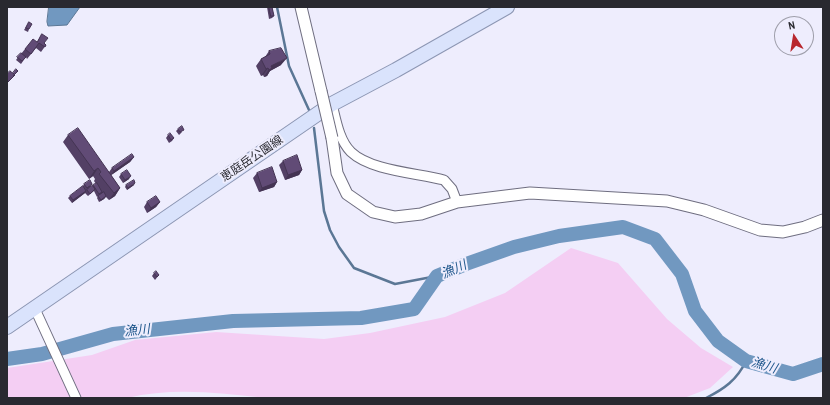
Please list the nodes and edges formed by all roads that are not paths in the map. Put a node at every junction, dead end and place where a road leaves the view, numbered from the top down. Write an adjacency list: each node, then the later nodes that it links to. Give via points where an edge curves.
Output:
1 (301, 7): 4 (street, bridge, via 332,138 337,173 347,194 373,212 395,217 420,214)
2 (507, 7): 3 (main road, 恵庭岳公園線, via 403,67)
3 (332, 104): 4 (street, via 340,134 351,152 371,163 393,170 444,180 452,189); 6 (main road, 恵庭岳公園線)
4 (457, 202): 5 (street, via 530,193 667,201 704,210 760,230 783,232)
5 (823, 220)
6 (34, 309): 7 (main road, 恵庭岳公園線); 8 (street)
7 (7, 327)
8 (76, 398)

